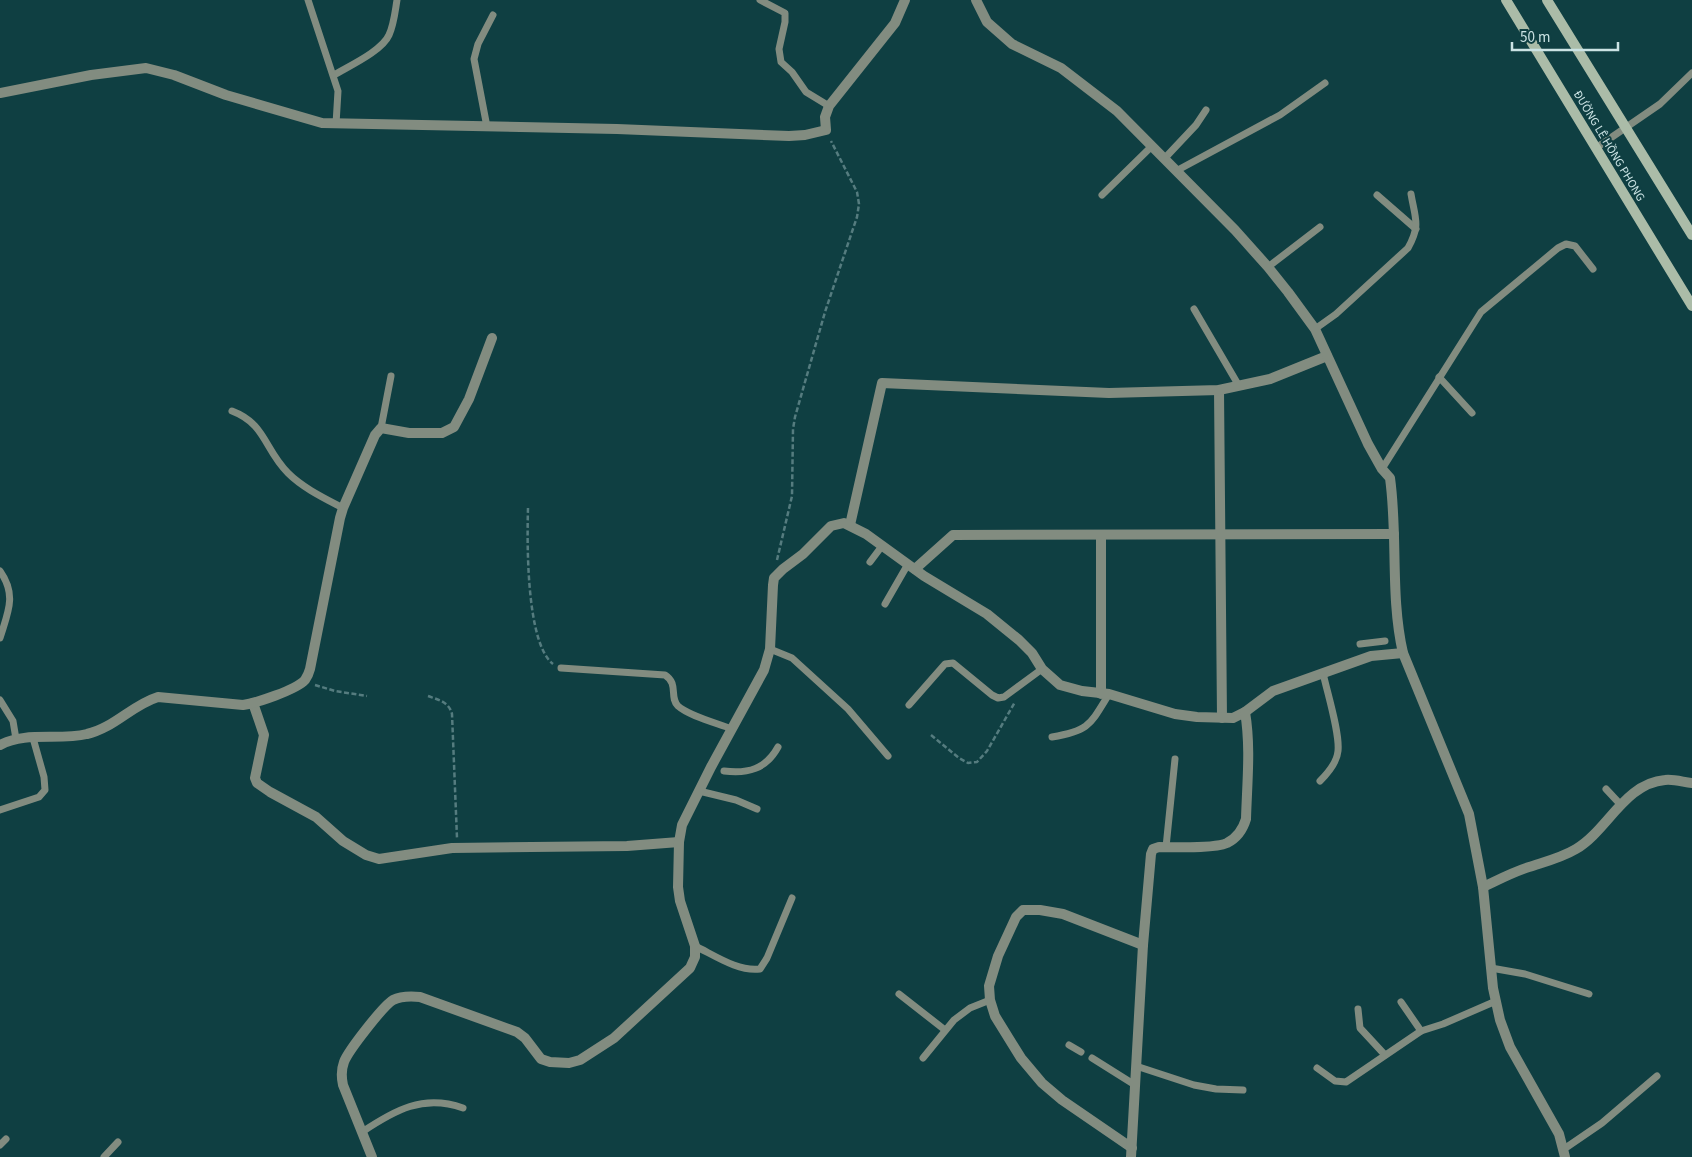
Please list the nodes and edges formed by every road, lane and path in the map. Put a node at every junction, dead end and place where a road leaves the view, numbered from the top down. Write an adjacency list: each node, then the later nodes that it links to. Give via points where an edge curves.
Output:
1 (308, 0): 10 (lane)
2 (397, 0): 10 (lane, via 388,37 376,50)
3 (760, 0): 13 (lane, via 784,13 779,50 781,62 806,92)
4 (905, 0): 13 (street, via 895,23)
5 (976, 0): 19 (street, via 987,22 1012,44 1061,68 1117,111)
6 (1506, 0): 20 (main road, ĐƯỜNG LÊ HỒNG PHONG)
7 (1547, 0): 16 (main road, ĐƯỜNG LÊ HỒNG PHONG)
8 (493, 15): 17 (lane, via 474,59)
9 (1692, 73): 16 (lane, via 1660,104)
10 (334, 76): 15 (lane, via 338,91)
11 (1325, 83): 22 (lane, via 1280,115)
12 (0, 93): 15 (street, via 90,75 146,68 322,123)
13 (829, 106): 18 (street, via 825,117)
14 (1206, 110): 21 (lane)
15 (336, 124): 17 (street)
16 (1626, 126): 20 (lane); 28 (main road, ĐƯỜNG LÊ HỒNG PHONG)
17 (487, 127): 18 (street, via 789,136)
18 (826, 130): 54 (path, via 860,204 795,417 792,496)
19 (1152, 146): 21 (street); 24 (lane)
20 (1596, 148): 31 (main road, ĐƯỜNG LÊ HỒNG PHONG)
21 (1164, 159): 22 (street)
22 (1176, 172): 29 (street)
23 (1411, 194): 27 (lane)
24 (1102, 195)
25 (1377, 195): 27 (lane)
26 (1320, 227): 29 (lane)
27 (1416, 229): 33 (lane, via 1408,248)
28 (1692, 235)
29 (1268, 267): 33 (street)
30 (1593, 269): 37 (lane, via 1575,246 1566,244 1558,248 1481,312)
31 (1692, 306)
32 (1194, 309): 38 (lane)
33 (1315, 329): 35 (street)
34 (492, 338): 42 (street, via 469,399 454,427 442,433 409,433)
35 (1327, 356): 38 (street, via 1270,379); 43 (street)
36 (391, 376): 42 (lane)
37 (1439, 377): 41 (lane); 43 (lane)
38 (1239, 386): 39 (street)
39 (1219, 390): 46 (street, via 1109,393 882,383); 49 (street)
40 (232, 411): 44 (lane, via 257,426 277,459 297,482)
41 (1472, 413)
42 (381, 428): 44 (street)
43 (1382, 470): 47 (street, via 1390,478)
44 (343, 508): 64 (street, via 310,669)
45 (528, 508): 61 (path, via 527,561 535,620 547,658)
46 (850, 525): 50 (street); 54 (street, via 831,526)
47 (1394, 534): 49 (street); 60 (street, via 1397,640)
48 (1101, 535): 49 (street); 52 (street, via 953,535); 66 (street)
49 (1220, 535): 73 (street)
50 (882, 546): 51 (lane); 52 (street)
51 (870, 562)
52 (912, 567): 55 (lane); 62 (street, via 987,614 1032,652)
53 (0, 571): 56 (lane, via 8,582 11,600)
54 (774, 578): 59 (street)
55 (885, 604)
56 (0, 638)
57 (1386, 641): 58 (lane)
58 (1360, 644)
59 (770, 649): 74 (street, via 764,670); 81 (lane, via 792,658 848,709)
60 (1403, 652): 63 (street, via 1371,656); 94 (street, via 1469,814)
61 (560, 668): 74 (lane, via 665,675 674,684 678,705)
62 (1042, 669): 65 (lane); 66 (street, via 1060,685 1082,692)
63 (1323, 673): 72 (street, via 1273,692); 84 (lane, via 1338,751 1336,762)
64 (305, 680): 67 (path, via 319,687); 70 (street)
65 (1027, 680): 71 (lane, via 998,698 949,663); 75 (path, via 987,751 976,762 968,763 959,758)
66 (1105, 694): 73 (street, via 1175,714); 76 (lane, via 1096,715 1086,727 1073,734)
67 (368, 696)
68 (428, 696): 93 (path, via 446,703 452,714)
69 (0, 700): 78 (lane, via 13,721)
70 (253, 703): 77 (street, via 243,705 158,697 146,700 89,734 70,738); 93 (street, via 264,735 255,778 257,784 316,818 366,855 379,858)
71 (909, 705)
72 (1245, 712): 73 (street, via 1233,718); 92 (street, via 1249,755 1243,829 1226,843)
73 (1222, 718)
74 (732, 729): 87 (street)
75 (931, 735)
76 (1052, 737)
77 (32, 738): 78 (street); 89 (lane, via 45,790 39,797)
78 (16, 739): 79 (street)
79 (0, 745)
80 (778, 747): 83 (lane, via 766,764 740,772)
81 (888, 756)
82 (1175, 759): 92 (lane)
83 (724, 772)
84 (1320, 781)
85 (1692, 783): 88 (street, via 1657,781)
86 (1606, 789): 88 (lane)
87 (699, 791): 90 (lane, via 736,800); 91 (street, via 682,826)
88 (1620, 804): 94 (street, via 1599,830 1575,850)
89 (0, 810)
90 (757, 810)
91 (679, 842): 93 (street, via 627,846); 97 (street, via 680,902)
92 (1166, 847): 96 (street, via 1153,849 1151,854)
93 (458, 848)
94 (1482, 887): 98 (street)
95 (792, 898): 97 (lane, via 760,969 742,968)
96 (1143, 945): 101 (street, via 1063,914 1023,910 1016,917 998,956 990,986); 112 (street)
97 (695, 946): 118 (street, via 690,968 614,1038 580,1060 569,1063 541,1059 517,1032 420,997 406,996 394,1000 383,1007 350,1052 341,1072)
98 (1491, 968): 100 (lane, via 1525,974); 102 (street)
99 (898, 994): 105 (lane)
100 (1590, 994)
101 (990, 1000): 105 (lane, via 970,1008); 122 (street, via 995,1016 1021,1058 1042,1083)
102 (1496, 1001): 106 (lane); 123 (street, via 1510,1047 1553,1122)
103 (1401, 1002): 106 (lane)
104 (1358, 1009): 109 (lane, via 1360,1028)
105 (945, 1030): 110 (lane)
106 (1421, 1031): 109 (lane)
107 (1069, 1045): 108 (lane)
108 (1082, 1052)
109 (1385, 1055): 113 (lane, via 1346,1082 1335,1082)
110 (923, 1058)
111 (1092, 1058): 115 (lane)
112 (1136, 1066): 115 (street); 116 (lane, via 1194,1086)
113 (1317, 1068)
114 (1657, 1076): 123 (lane)
115 (1135, 1085): 122 (street)
116 (1243, 1090)
117 (463, 1108): 118 (lane, via 440,1102 424,1103 400,1109)
118 (362, 1132): 125 (street)
119 (6, 1139): 121 (lane)
120 (118, 1142): 124 (lane)
121 (0, 1145)
122 (1131, 1153)
123 (1565, 1153)
124 (104, 1157)
125 (372, 1157)

